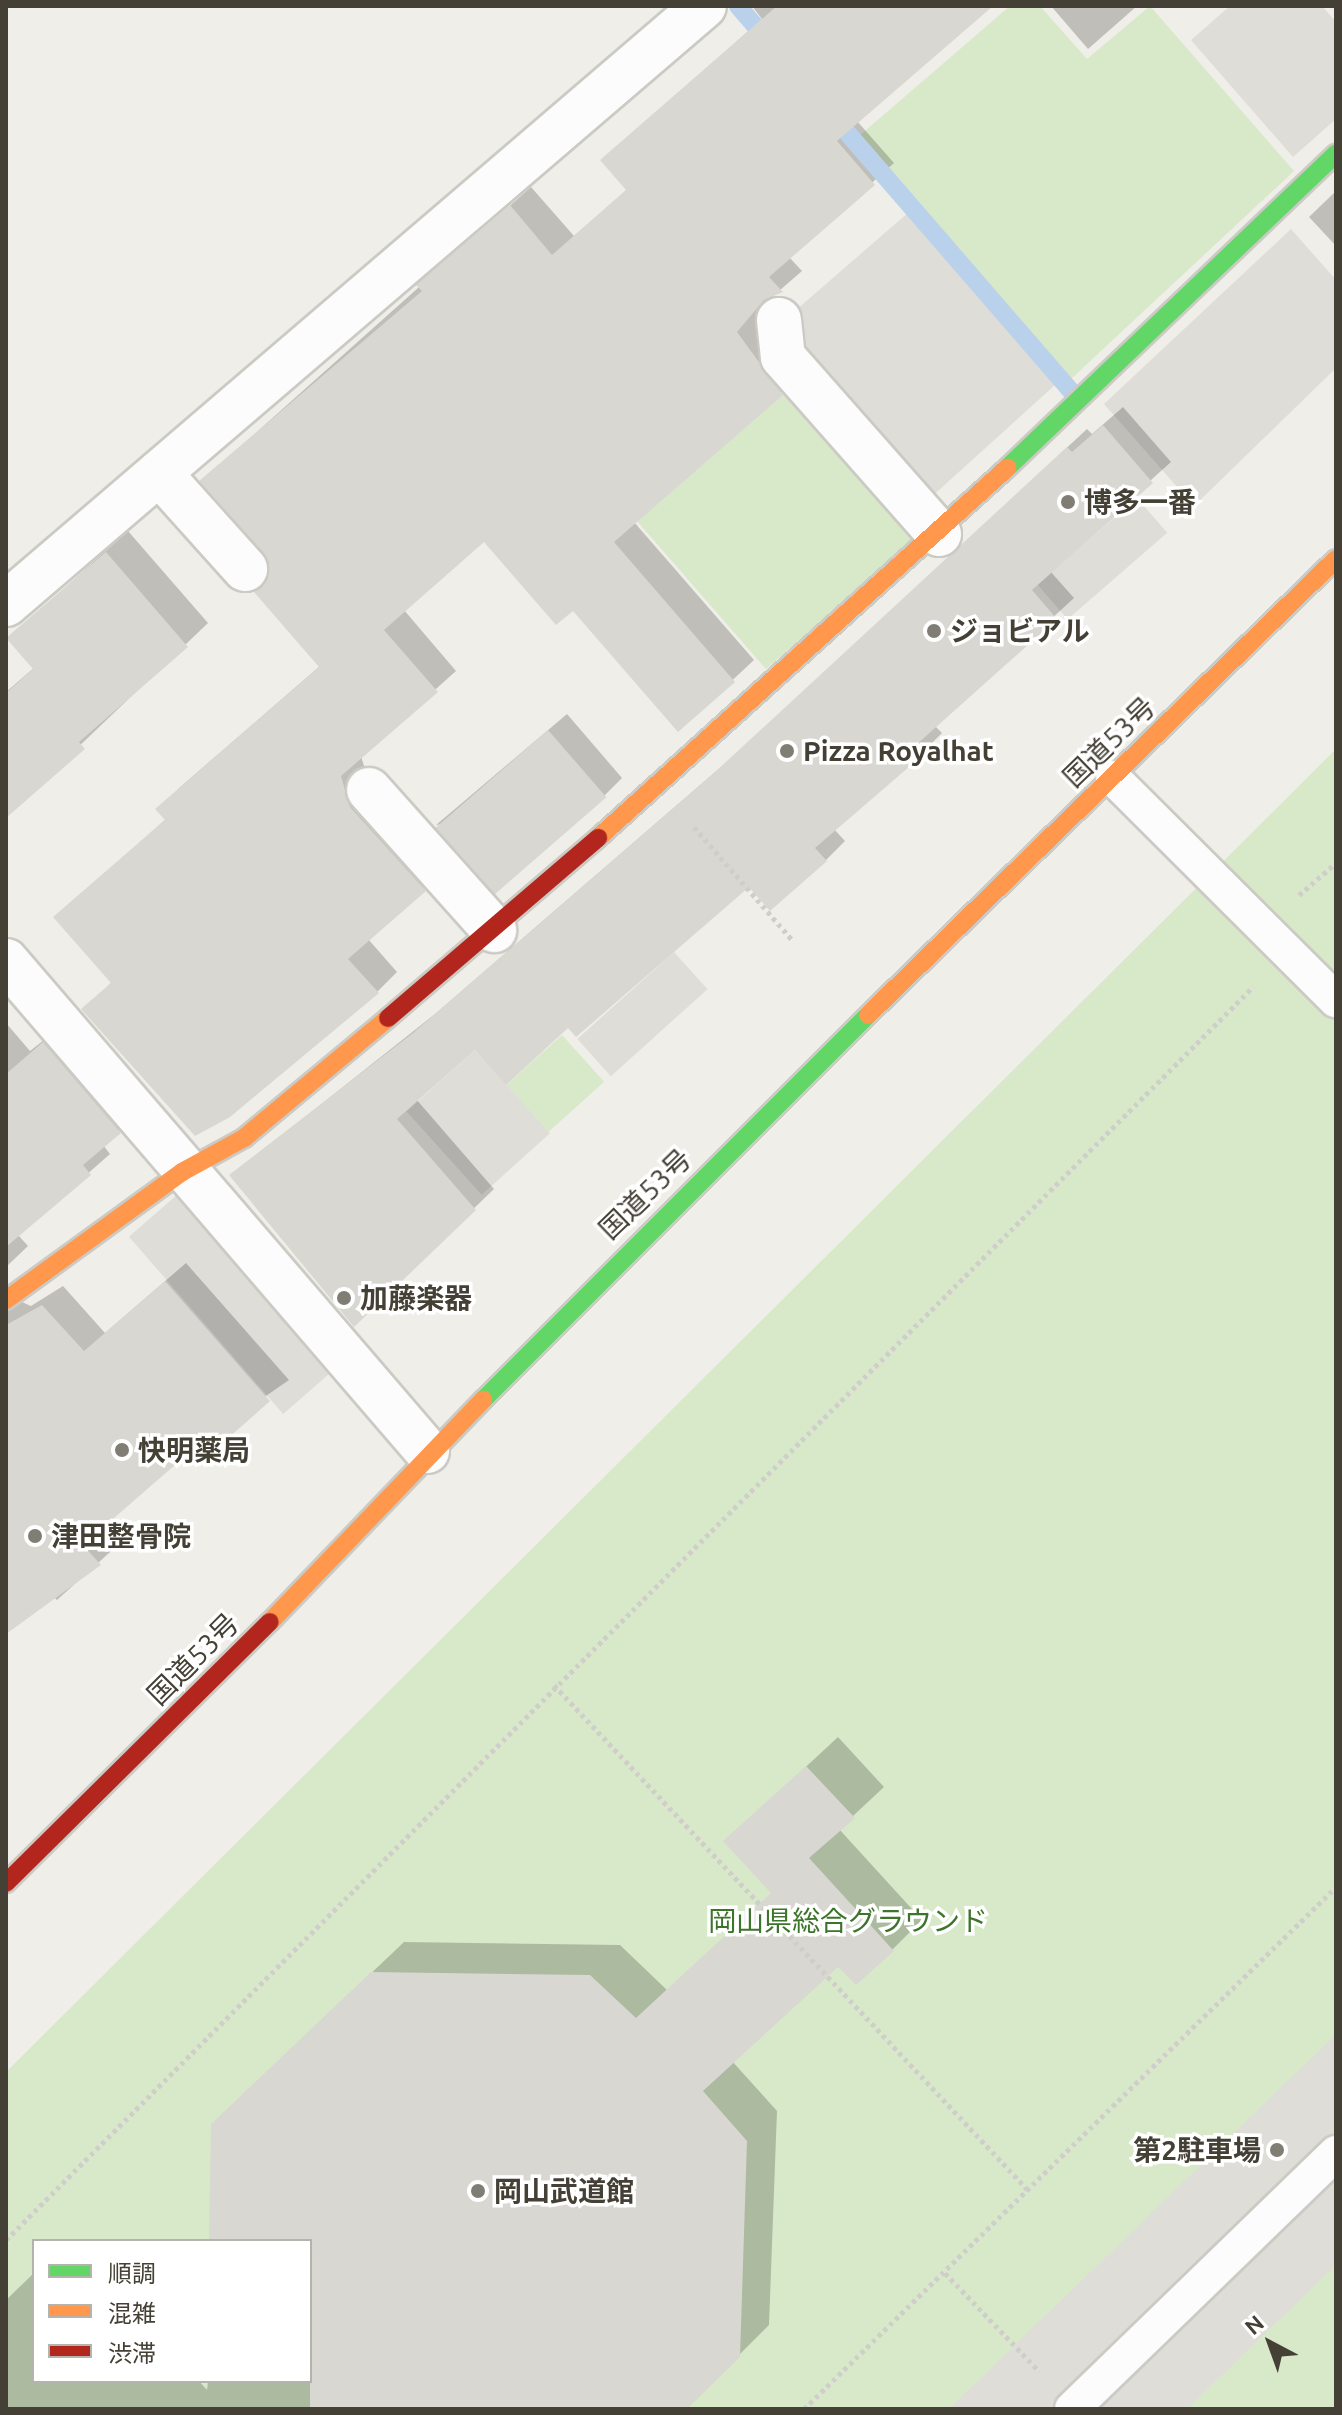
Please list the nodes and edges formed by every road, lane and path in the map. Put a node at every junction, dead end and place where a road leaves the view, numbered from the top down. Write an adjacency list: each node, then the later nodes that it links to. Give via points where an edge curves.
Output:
1 (704, 6): 4 (street)
2 (1336, 154): 5 (main road)
3 (779, 320): 5 (street, via 783,357)
4 (159, 473): 7 (street); 8 (street)
5 (939, 534): 10 (main road)
6 (1336, 559): 9 (main road, 国道53号)
7 (245, 569)
8 (6, 604)
9 (1113, 778): 14 (lane); 19 (main road, 国道53号)
10 (659, 787): 12 (main road); 13 (path)
11 (369, 790): 12 (street)
12 (494, 930): 17 (main road, via 244,1138)
13 (793, 941)
14 (1288, 952): 16 (lane); 20 (path)
15 (13, 985): 17 (street)
16 (1336, 1000)
17 (182, 1172): 18 (main road); 19 (street)
18 (6, 1300)
19 (427, 1451): 21 (main road, 国道53号, via 246,1647)
20 (554, 1685): 24 (path); 25 (path)
21 (6, 1883)
22 (1336, 1887): 24 (path)
23 (1336, 2153): 29 (lane)
24 (1029, 2192): 26 (path)
25 (6, 2240)
26 (945, 2273): 27 (path); 28 (path)
27 (1014, 2346)
28 (804, 2409)
29 (1072, 2409)

